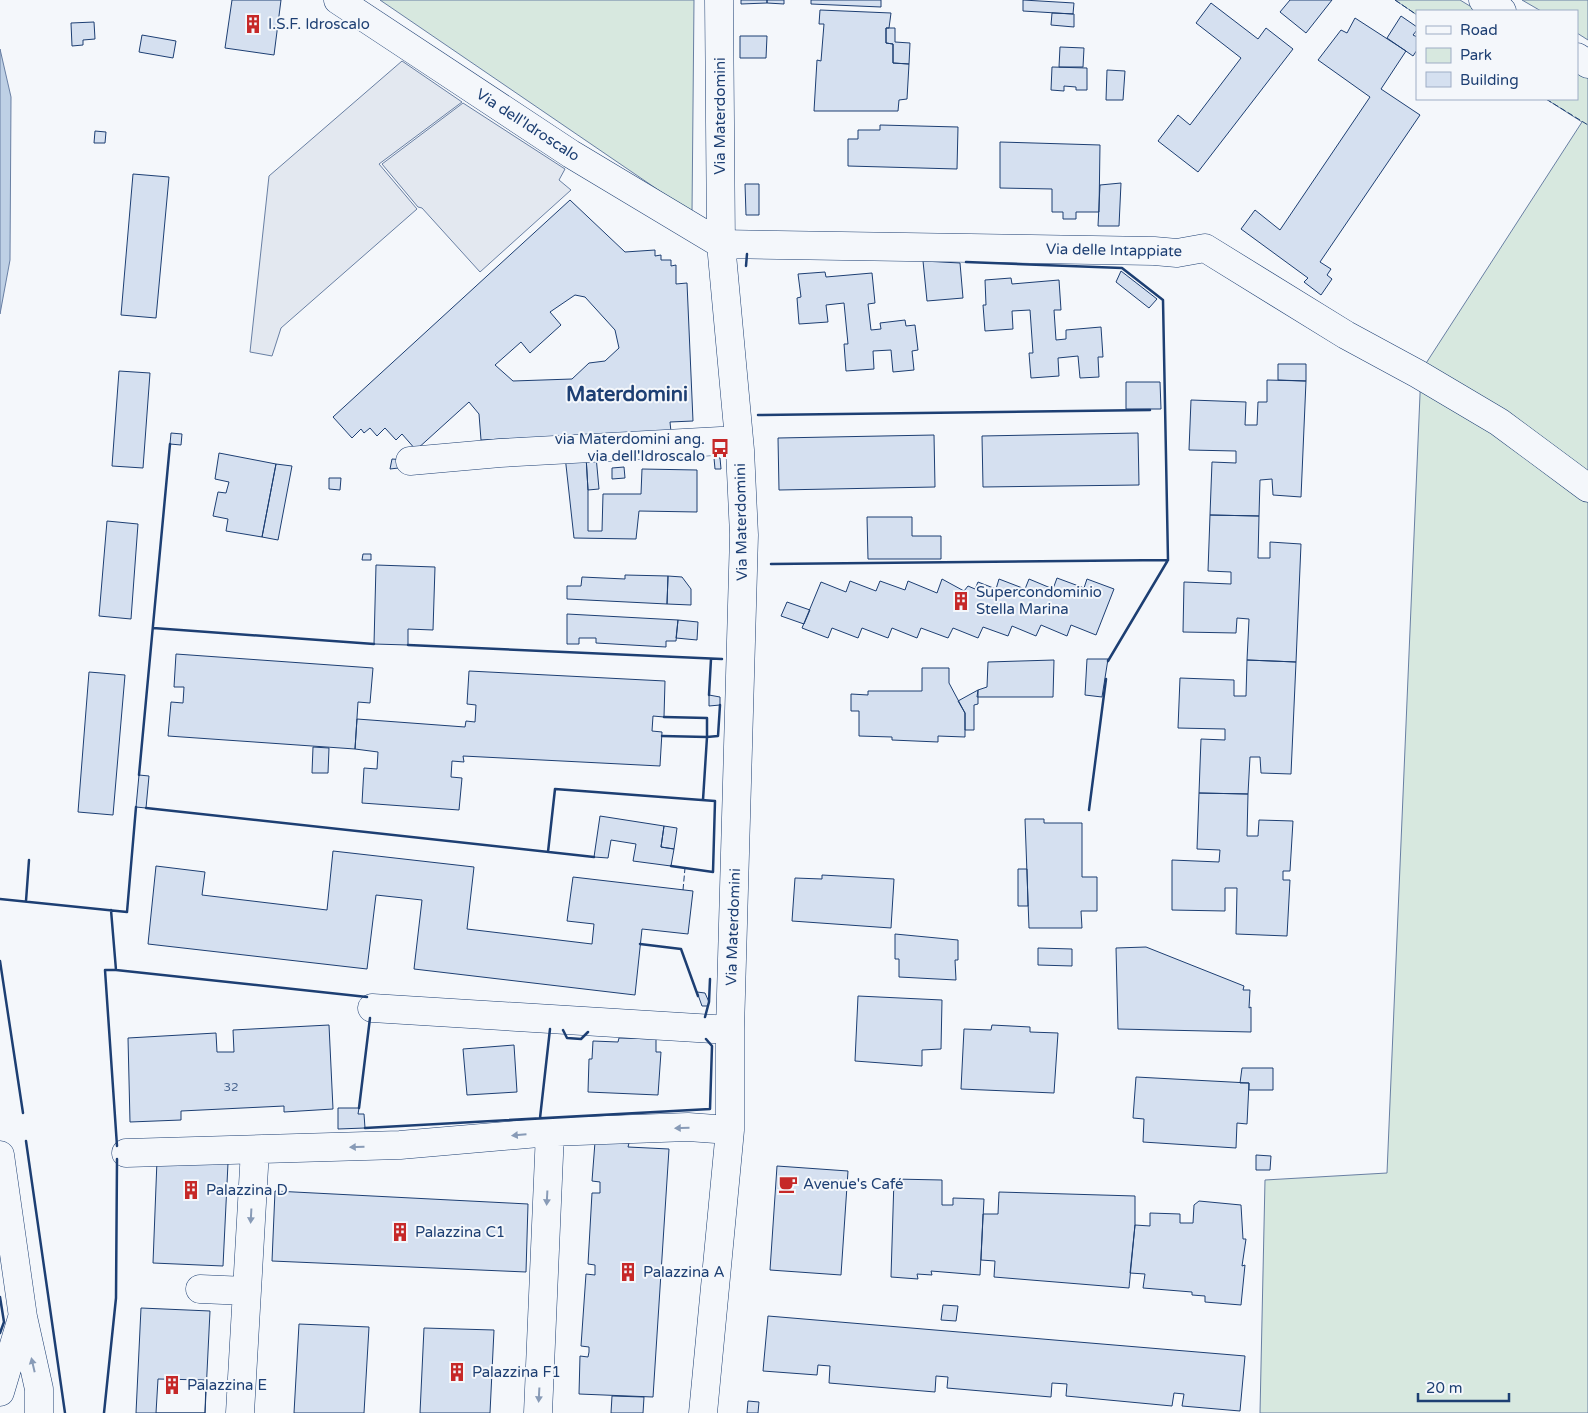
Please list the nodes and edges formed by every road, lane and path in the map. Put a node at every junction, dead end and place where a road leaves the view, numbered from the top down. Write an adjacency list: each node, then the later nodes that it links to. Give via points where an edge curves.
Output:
1 (719, 0): 5 (street, Via Materdomini)
2 (1483, 0): 4 (street)
3 (351, 4): 5 (street, Via dell'Idroscalo, via 571,154)
4 (1500, 10)
5 (721, 244): 6 (street, Via Materdomini); 8 (street, Via delle Intappiate, via 1178,253 1205,248 1346,335 1499,422)
6 (739, 440): 7 (street); 10 (street, Via Materdomini, via 744,535)
7 (410, 461)
8 (1588, 488)
9 (372, 1008): 10 (street)
10 (730, 1030): 11 (street, Via Materdomini)
11 (730, 1130): 12 (street, one-way to 12, via 688,1127); 23 (street, Via Materdomini)
12 (550, 1132): 13 (street, one-way to 13, via 400,1145); 22 (street, one-way to 22)
13 (255, 1150): 14 (street); 17 (street, one-way to 17)
14 (126, 1153)
15 (0, 1155): 18 (street)
16 (200, 1289): 17 (street)
17 (247, 1291): 21 (street)
18 (23, 1317): 19 (street); 20 (street, one-way to 18, via 39,1389)
19 (0, 1392)
20 (39, 1413)
21 (240, 1413)
22 (538, 1413)
23 (703, 1413)

